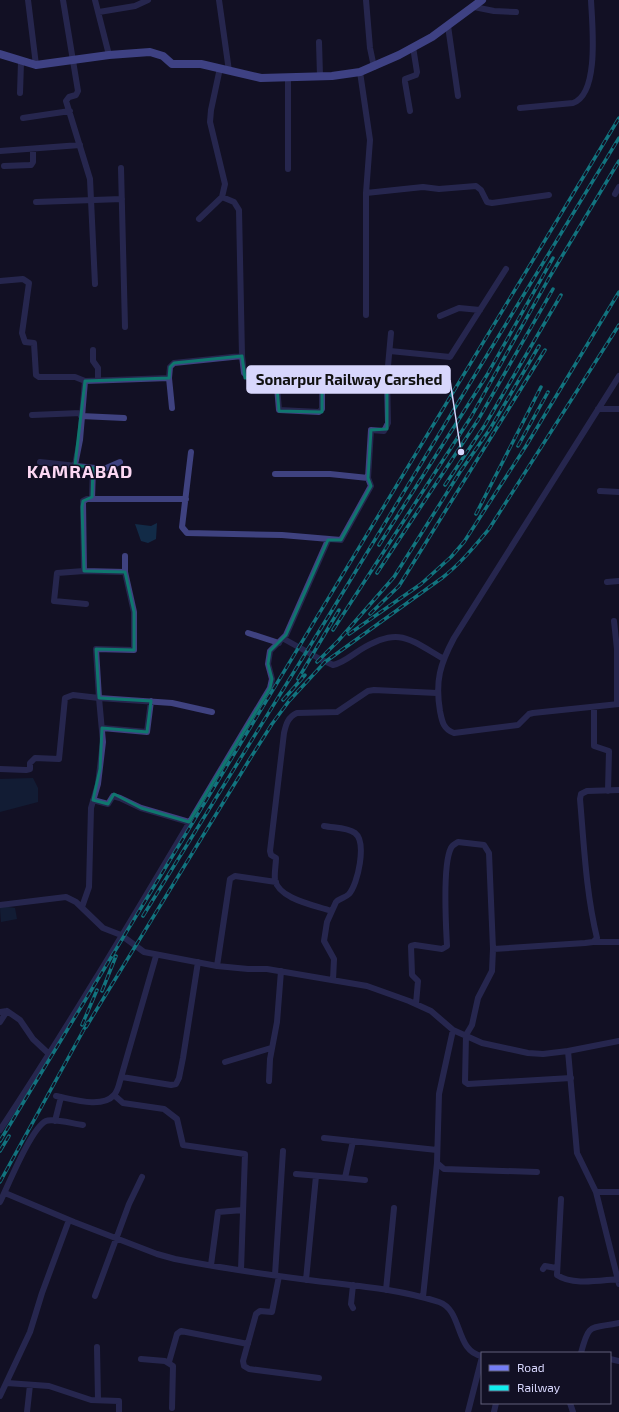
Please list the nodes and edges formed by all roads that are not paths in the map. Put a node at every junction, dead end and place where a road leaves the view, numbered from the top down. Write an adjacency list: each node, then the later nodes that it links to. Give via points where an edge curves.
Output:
1 (28, 0): 19 (street)
2 (63, 0): 17 (street)
3 (95, 0): 10 (street)
4 (148, 0): 10 (street, via 135,6)
5 (219, 0): 22 (street)
6 (366, 0): 20 (street)
7 (482, 0): 9 (street)
8 (591, 0): 28 (street, via 592,61 583,96 574,103)
9 (474, 7): 11 (street); 12 (street)
10 (99, 12): 16 (street)
11 (516, 12)
12 (448, 26): 14 (street); 27 (street)
13 (319, 42): 24 (street)
14 (413, 47): 20 (street); 30 (street, via 417,72 405,80)
15 (0, 54): 18 (street)
16 (110, 55): 17 (street); 21 (street, via 154,53 163,56 172,64)
17 (72, 60): 19 (street); 29 (street, via 78,91 76,95 67,98)
18 (21, 62): 19 (street); 26 (street)
19 (36, 65)
20 (374, 67): 23 (street)
21 (220, 68): 22 (street); 42 (street, via 210,122 225,184)
22 (229, 70): 25 (street, via 261,78)
23 (360, 72): 24 (street); 39 (street, via 370,140)
24 (320, 76): 25 (street)
25 (288, 78): 37 (street)
26 (20, 93)
27 (458, 96)
28 (520, 108)
29 (70, 111): 31 (street); 32 (street)
30 (410, 111)
31 (23, 118)
32 (80, 145): 33 (street); 44 (street, via 89,173)
33 (33, 149): 34 (street); 35 (street, via 31,165)
34 (0, 152)
35 (4, 166)
36 (121, 168): 43 (street)
37 (288, 169)
38 (619, 187): 40 (street)
39 (366, 193): 41 (street, via 423,187 439,189 476,186 489,203); 51 (street)
40 (615, 194)
41 (549, 195)
42 (222, 197): 46 (street); 57 (street, via 234,202 239,210)
43 (122, 199): 44 (street); 53 (street)
44 (90, 201): 45 (street); 49 (street)
45 (36, 202)
46 (199, 220)
47 (506, 269): 50 (street)
48 (0, 280): 62 (street, via 23,279 29,283 22,333 25,342 34,343 36,375 75,377)
49 (95, 284)
50 (480, 310): 52 (street, via 459,308); 56 (street, via 450,357)
51 (366, 315)
52 (440, 316)
53 (125, 327)
54 (391, 333): 56 (street)
55 (93, 350): 61 (street)
56 (390, 351): 59 (street)
57 (242, 356): 59 (street, via 246,376 276,375 278,407 281,411 321,412 322,373); 60 (street, via 174,363 170,366)
58 (619, 376): 64 (street)
59 (387, 377): 75 (street, via 388,423 384,430 370,430)
60 (169, 378): 61 (street); 63 (street)
61 (98, 380): 62 (street)
62 (85, 381): 66 (street)
63 (172, 408)
64 (598, 409): 65 (street); 90 (street, via 457,633)
65 (619, 409)
66 (81, 414): 67 (street); 68 (street); 72 (street, via 80,440)
67 (32, 415)
68 (124, 418)
69 (191, 452): 78 (street)
70 (40, 462): 72 (street)
71 (120, 462): 73 (street, via 104,469)
72 (75, 465): 73 (street)
73 (93, 468): 79 (street)
74 (275, 474): 75 (street, via 330,474)
75 (368, 478): 80 (street, via 371,486 341,540)
76 (600, 491): 77 (street)
77 (619, 492)
78 (186, 498): 79 (street); 80 (street, via 182,527 187,533 282,535)
79 (92, 499): 82 (street, via 83,502 82,507)
80 (328, 540): 89 (street)
81 (125, 556): 83 (street)
82 (84, 571): 83 (street); 86 (street, via 57,573 54,601)
83 (125, 572): 92 (street, via 134,612 134,650 96,649)
84 (619, 581): 85 (street)
85 (607, 582)
86 (86, 604)
87 (614, 621): 94 (street)
88 (248, 633): 89 (street)
89 (281, 641): 90 (street, via 333,665 372,643 393,636 406,638); 102 (street, via 270,651 268,659 272,679 270,688)
90 (444, 659): 91 (street, via 437,682)
91 (437, 693): 95 (street, via 442,722 445,728 454,733 520,724 526,716 533,713); 104 (street, via 374,690 368,691 337,712 297,713 291,716 286,722 284,733 270,851 276,858)
92 (99, 698): 93 (street); 97 (street); 98 (street, via 65,698 59,759 35,758 26,770)
93 (151, 701): 96 (street); 97 (street, via 147,732)
94 (618, 704): 95 (street)
95 (594, 707): 99 (street, via 594,746 608,751)
96 (212, 712)
97 (102, 728): 101 (street, via 100,769)
98 (0, 770)
99 (608, 790): 100 (street); 109 (street, via 584,792 580,799 584,859 597,938)
100 (619, 790)
101 (93, 800): 102 (street, via 108,804 113,796 141,808); 106 (street, via 89,828 89,887)
102 (189, 822): 108 (street)
103 (324, 826): 107 (street, via 351,830 360,838 361,847 359,868 351,893 336,902)
104 (276, 882): 107 (street, via 285,895); 114 (street, via 235,876 230,879)
105 (0, 904): 106 (street, via 61,897)
106 (82, 907): 108 (street, via 103,928)
107 (331, 911): 116 (street, via 324,941 334,959)
108 (121, 935): 112 (street, via 140,951); 126 (street)
109 (593, 942): 110 (street); 111 (street)
110 (619, 942)
111 (493, 949): 117 (street, via 488,850 484,846 458,842 452,846 447,863 447,948 442,950 412,946 412,975 418,981); 122 (street, via 491,975 478,998 472,1025)
112 (156, 956): 113 (street); 128 (street)
113 (198, 962): 114 (street); 128 (street, via 183,1058 176,1084)
114 (217, 966): 115 (street)
115 (281, 971): 116 (street); 124 (street, via 278,1016)
116 (332, 980): 117 (street, via 367,986)
117 (416, 1004): 121 (street, via 431,1011)
118 (7, 1011): 119 (street); 120 (street); 126 (street, via 20,1020 33,1039)
119 (0, 1012)
120 (0, 1022)
121 (453, 1030): 122 (street); 137 (street, via 439,1094)
122 (466, 1036): 125 (street, via 500,1048 528,1053); 129 (street, via 464,1078 468,1084)
123 (619, 1041): 125 (street)
124 (271, 1048): 127 (street); 130 (street)
125 (568, 1051): 129 (street)
126 (49, 1054): 134 (street)
127 (225, 1062)
128 (122, 1077): 131 (street)
129 (571, 1078): 147 (street, via 577,1153)
130 (269, 1081)
131 (114, 1095): 132 (street, via 106,1101 95,1102 58,1097); 152 (street, via 123,1103 164,1109 177,1119 183,1145 245,1154)
132 (55, 1121): 133 (street); 146 (street, via 45,1121 41,1125 22,1154)
133 (83, 1125)
134 (0, 1130)
135 (324, 1138): 136 (street)
136 (353, 1141): 137 (street); 144 (street)
137 (437, 1150): 139 (street)
138 (283, 1151): 159 (street)
139 (437, 1163): 140 (street, via 444,1169); 165 (street)
140 (537, 1172)
141 (296, 1174): 142 (street)
142 (316, 1176): 144 (street); 160 (street)
143 (142, 1177): 154 (street)
144 (345, 1178): 145 (street)
145 (365, 1180)
146 (5, 1192): 150 (street); 153 (street)
147 (596, 1192): 148 (street); 161 (street)
148 (619, 1192)
149 (561, 1199): 156 (street)
150 (0, 1202)
151 (394, 1208): 163 (street)
152 (243, 1210): 155 (street, via 218,1212); 158 (street)
153 (69, 1220): 154 (street); 176 (street, via 30,1332)
154 (117, 1238): 155 (street, via 157,1254); 164 (street)
155 (211, 1265): 158 (street)
156 (556, 1268): 157 (street, via 545,1266); 161 (street, via 557,1275 564,1278 587,1282)
157 (543, 1269)
158 (241, 1270): 159 (street)
159 (277, 1275): 160 (street); 168 (street, via 273,1310 270,1313 260,1311 256,1314)
160 (306, 1280): 162 (street)
161 (619, 1280)
162 (353, 1285): 163 (street); 166 (street)
163 (386, 1290): 165 (street)
164 (95, 1296)
165 (423, 1298): 171 (street, via 446,1305 451,1310 466,1344 471,1351)
166 (353, 1308)
167 (619, 1323): 170 (street, via 590,1329 586,1333)
168 (248, 1344): 174 (street, via 181,1331 177,1334); 175 (street, via 243,1361 244,1366 249,1369)
169 (97, 1347): 179 (street)
170 (581, 1352)
171 (481, 1356)
172 (141, 1359): 174 (street)
173 (481, 1361): 183 (street)
174 (169, 1362): 180 (street, via 174,1370)
175 (319, 1378)
176 (7, 1383): 177 (street); 178 (street)
177 (30, 1385): 179 (street, via 49,1386 83,1398); 181 (street)
178 (0, 1396)
179 (98, 1400): 182 (street, via 119,1400)
180 (172, 1408)
181 (27, 1412)
182 (119, 1412)
183 (468, 1412)

